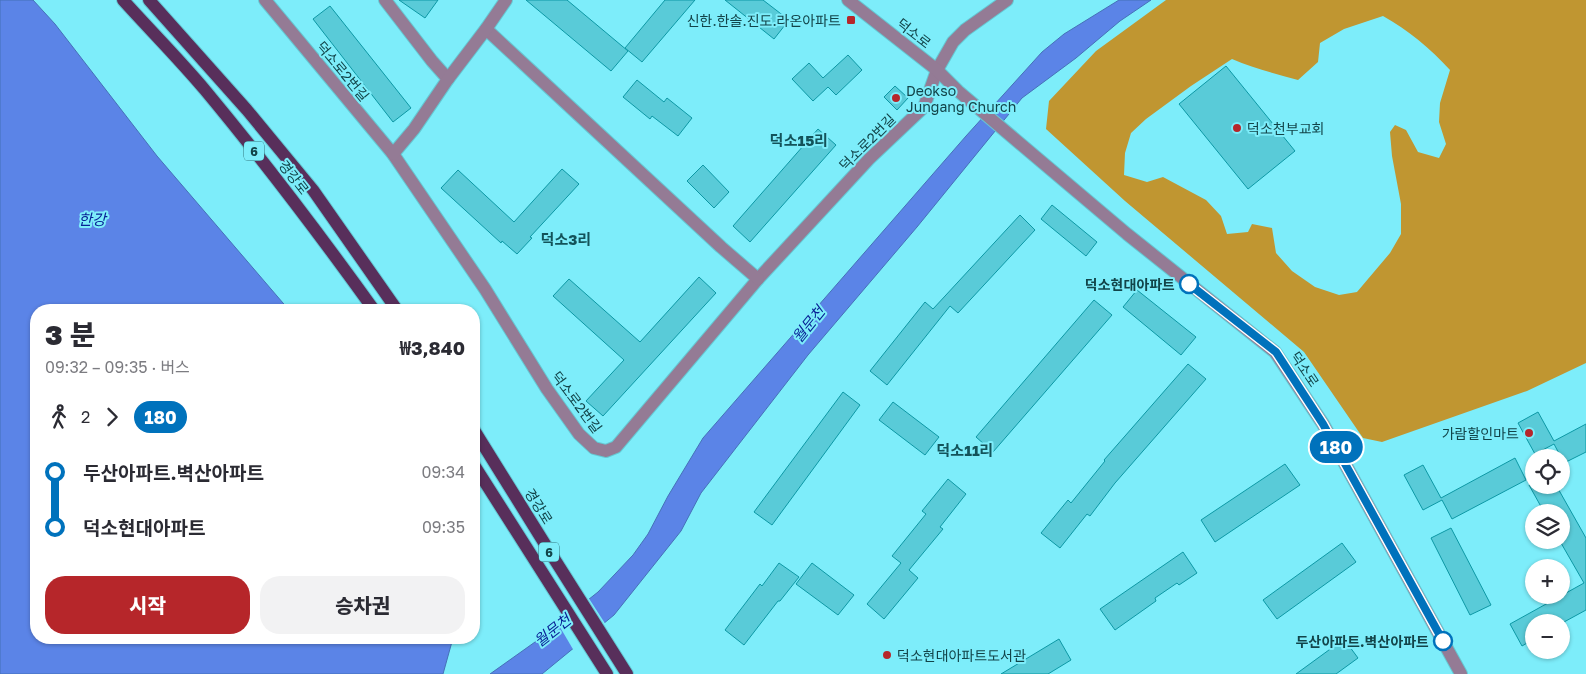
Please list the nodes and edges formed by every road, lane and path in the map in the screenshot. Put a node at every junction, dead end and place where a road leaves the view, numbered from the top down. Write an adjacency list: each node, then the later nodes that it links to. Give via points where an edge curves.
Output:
1 (123, 0): 13 (main road, 경강로 / 6, via 204,89 257,154)
2 (149, 0): 14 (main road, 경강로 / 6, via 313,190)
3 (265, 0): 11 (street, 덕소로2번길)
4 (385, 0): 10 (street)
5 (506, 0): 8 (street)
6 (848, 0): 9 (street, 덕소로)
7 (1007, 0): 9 (street, 덕소로2번길, via 953,42)
8 (486, 29): 10 (street); 12 (street)
9 (937, 70): 12 (street, 덕소로2번길, via 924,107 869,159); 19 (street, 덕소로, via 1127,234 1276,352 1323,424)
10 (448, 78): 11 (street)
11 (393, 154): 12 (street, 덕소로2번길, via 485,289 547,389 579,434 594,448 606,451 616,447)
12 (758, 279)
13 (370, 304)
14 (393, 304)
15 (480, 440): 18 (main road, 경강로 / 6)
16 (480, 474): 17 (main road, 6)
17 (607, 674)
18 (627, 674)
19 (1461, 674)

